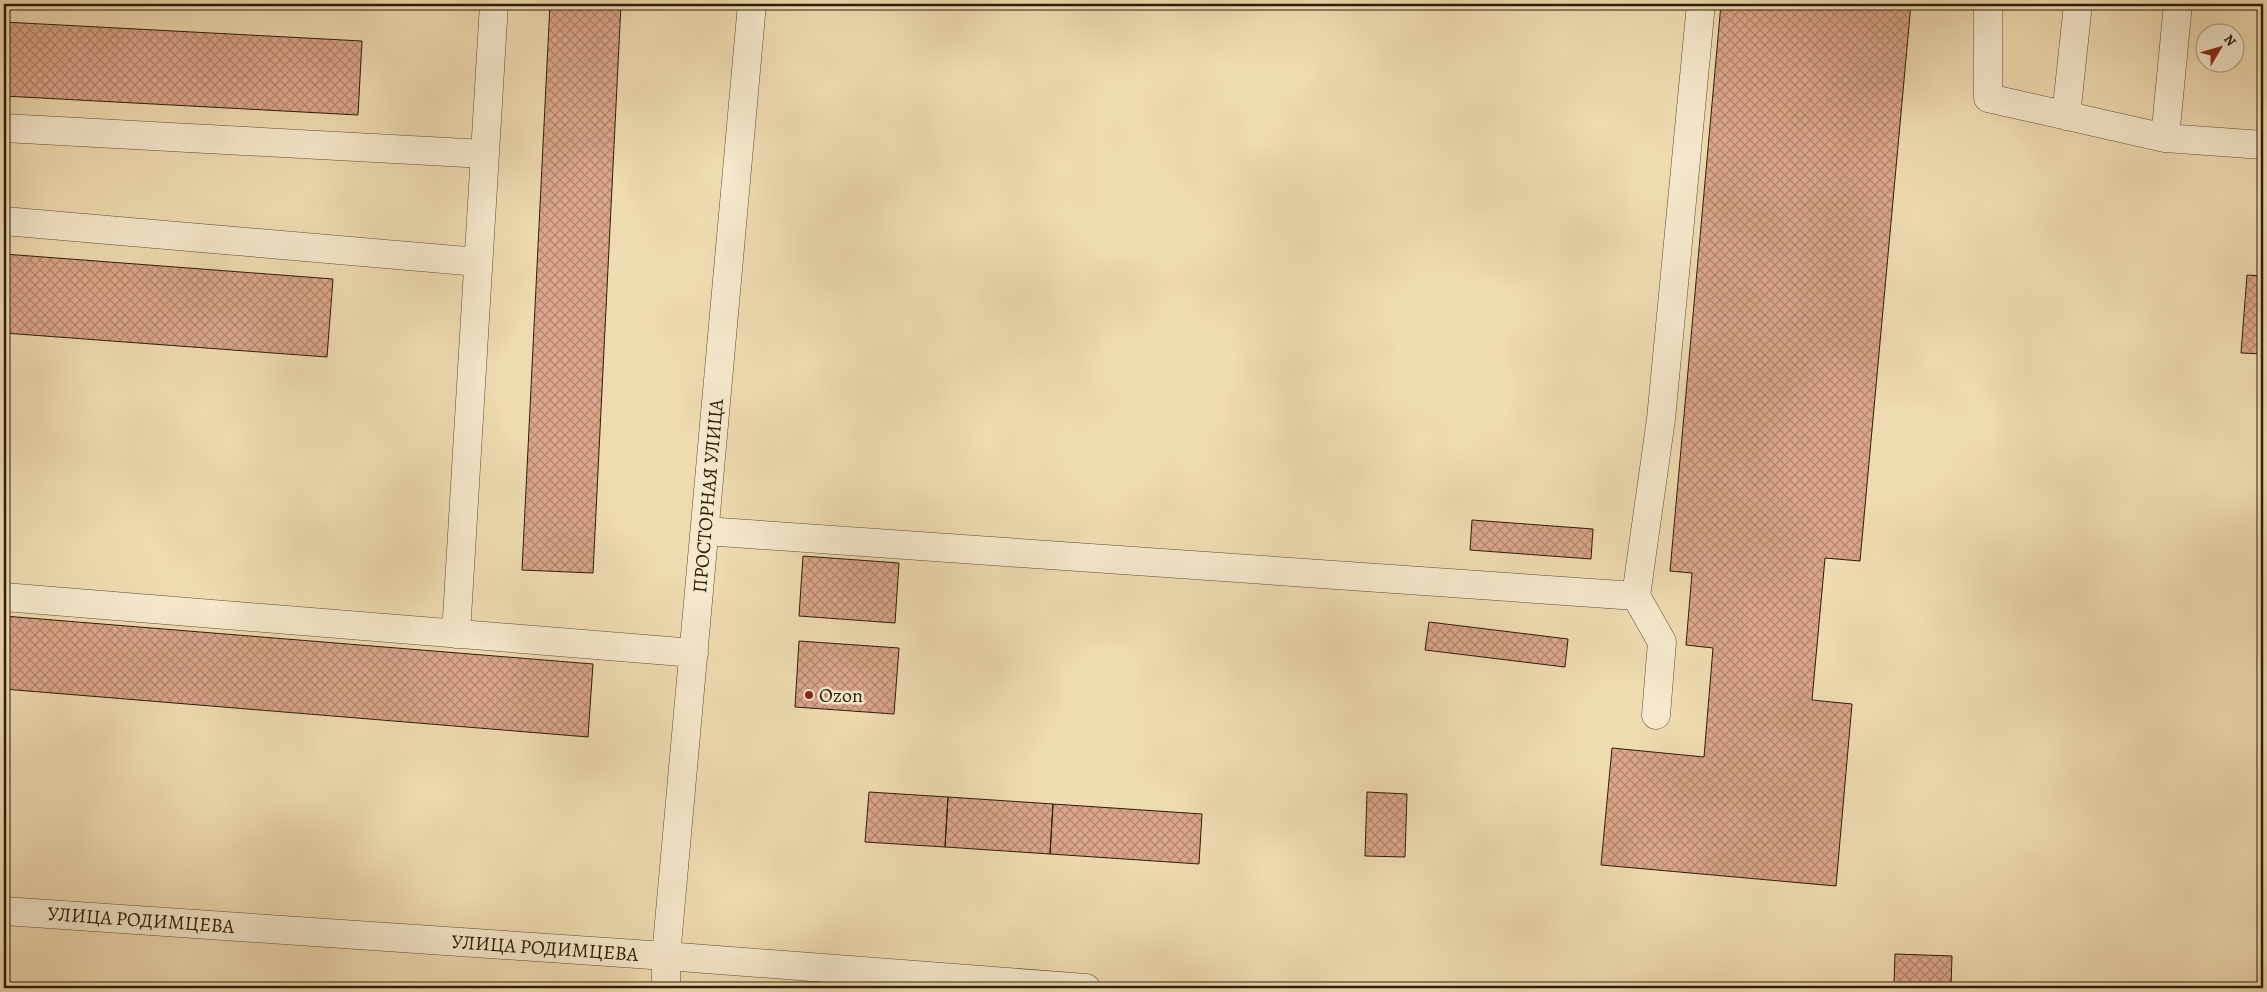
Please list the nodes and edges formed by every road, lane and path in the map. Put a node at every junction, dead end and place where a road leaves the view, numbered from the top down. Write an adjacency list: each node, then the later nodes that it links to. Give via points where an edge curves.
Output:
1 (494, 4): 11 (street)
2 (752, 4): 14 (street, ПРОСТОРНАЯ УЛИЦА)
3 (1701, 4): 15 (street, via 1661,419)
4 (1988, 4): 7 (street, via 1988,98)
5 (2078, 4): 7 (street)
6 (2178, 4): 9 (street)
7 (2066, 116): 9 (street)
8 (4, 128): 11 (street)
9 (2165, 138): 10 (street)
10 (2263, 145)
11 (485, 154): 13 (street)
12 (4, 221): 13 (street)
13 (478, 262): 17 (street)
14 (705, 531): 15 (street); 18 (street, ПРОСТОРНАЯ УЛИЦА)
15 (1636, 596): 19 (street, via 1662,642)
16 (4, 597): 17 (street)
17 (456, 634): 18 (street)
18 (694, 652): 21 (street, ПРОСТОРНАЯ УЛИЦА)
19 (1656, 715)
20 (4, 911): 21 (street, УЛИЦА РОДИМЦЕВА)
21 (666, 956): 22 (street, ПРОСТОРНАЯ УЛИЦА); 23 (street, УЛИЦА РОДИМЦЕВА)
22 (666, 988)
23 (1086, 988)

